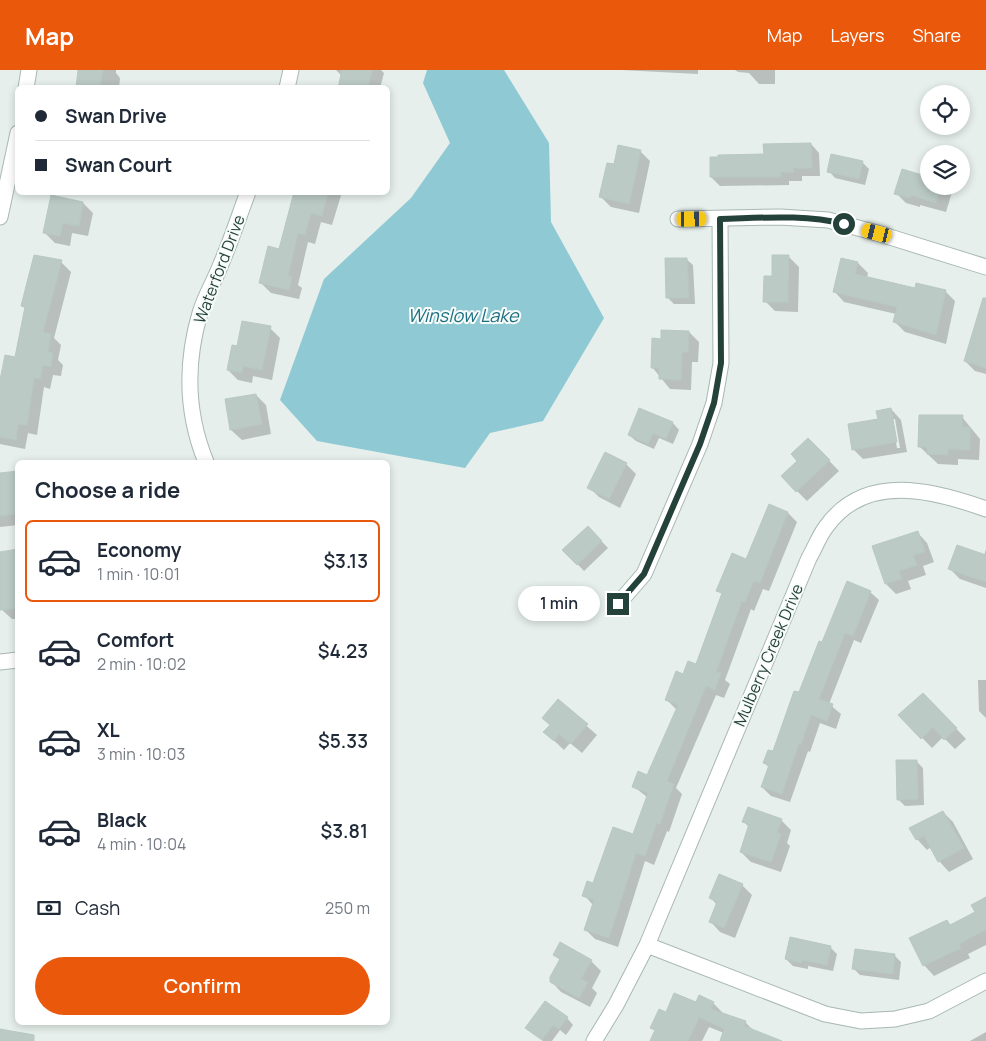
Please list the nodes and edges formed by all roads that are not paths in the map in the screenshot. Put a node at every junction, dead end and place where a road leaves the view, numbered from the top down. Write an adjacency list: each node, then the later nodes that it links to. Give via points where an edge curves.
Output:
1 (29, 70): 3 (street)
2 (291, 70): 4 (street)
3 (26, 85)
4 (288, 85)
5 (15, 147): 7 (street)
6 (247, 195): 11 (street, Waterford Drive, via 200,312 191,352 188,392 192,425)
7 (0, 217)
8 (678, 219): 9 (street)
9 (720, 219): 10 (street, via 780,217 828,220); 13 (street, via 721,363 714,403 700,444 644,574)
10 (986, 267)
11 (205, 460)
12 (985, 504): 16 (street, Mulberry Creek Drive, via 909,489 880,491 850,504 826,526 809,558)
13 (618, 604)
14 (15, 660): 15 (street)
15 (0, 662)
16 (647, 945): 17 (street, via 825,1014 860,1021 895,1019 929,1011); 18 (street, Mulberry Creek Drive)
17 (986, 981)
18 (594, 1041)

